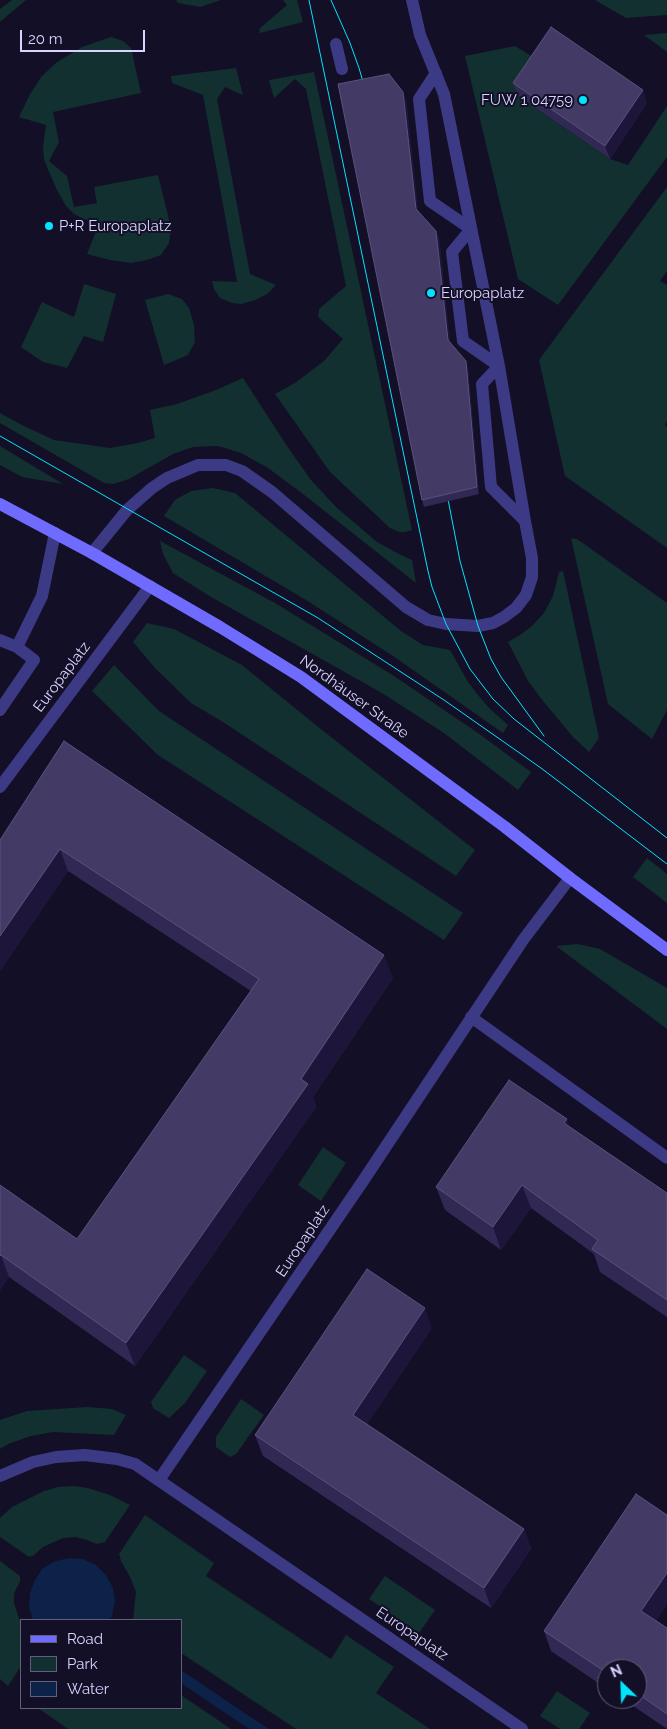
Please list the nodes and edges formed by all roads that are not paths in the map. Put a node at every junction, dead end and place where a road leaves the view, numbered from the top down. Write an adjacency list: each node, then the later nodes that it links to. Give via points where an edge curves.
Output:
1 (412, 0): 4 (street, via 420,34)
2 (336, 44): 3 (street)
3 (342, 70)
4 (436, 72): 5 (street, via 444,94); 5 (street, via 419,99 430,201)
5 (471, 229): 6 (street); 6 (street, via 452,252 463,340)
6 (499, 366): 8 (street); 8 (street, via 482,384 491,487)
7 (0, 504): 9 (main road, Nordhäuser Straße)
8 (525, 521): 10 (street, via 532,558 532,577 526,595 504,617 478,626 428,620 406,607 272,492 242,471 226,466 198,465 152,488 128,510)
9 (55, 533): 10 (main road, Nordhäuser Straße); 13 (street, via 42,596)
10 (92, 553): 11 (main road, Nordhäuser Straße)
11 (150, 586): 15 (street, Europaplatz); 16 (main road, Nordhäuser Straße, via 302,677)
12 (0, 640): 13 (street)
13 (17, 647): 14 (street, via 34,660)
14 (0, 710)
15 (0, 787)
16 (570, 878): 17 (main road, Nordhäuser Straße); 18 (street, Europaplatz)
17 (667, 950)
18 (471, 1017): 19 (street); 21 (street, Europaplatz)
19 (667, 1158)
20 (0, 1476): 21 (street, Europaplatz, via 33,1462 85,1455 135,1464)
21 (159, 1480): 22 (street, Europaplatz)
22 (522, 1729)

